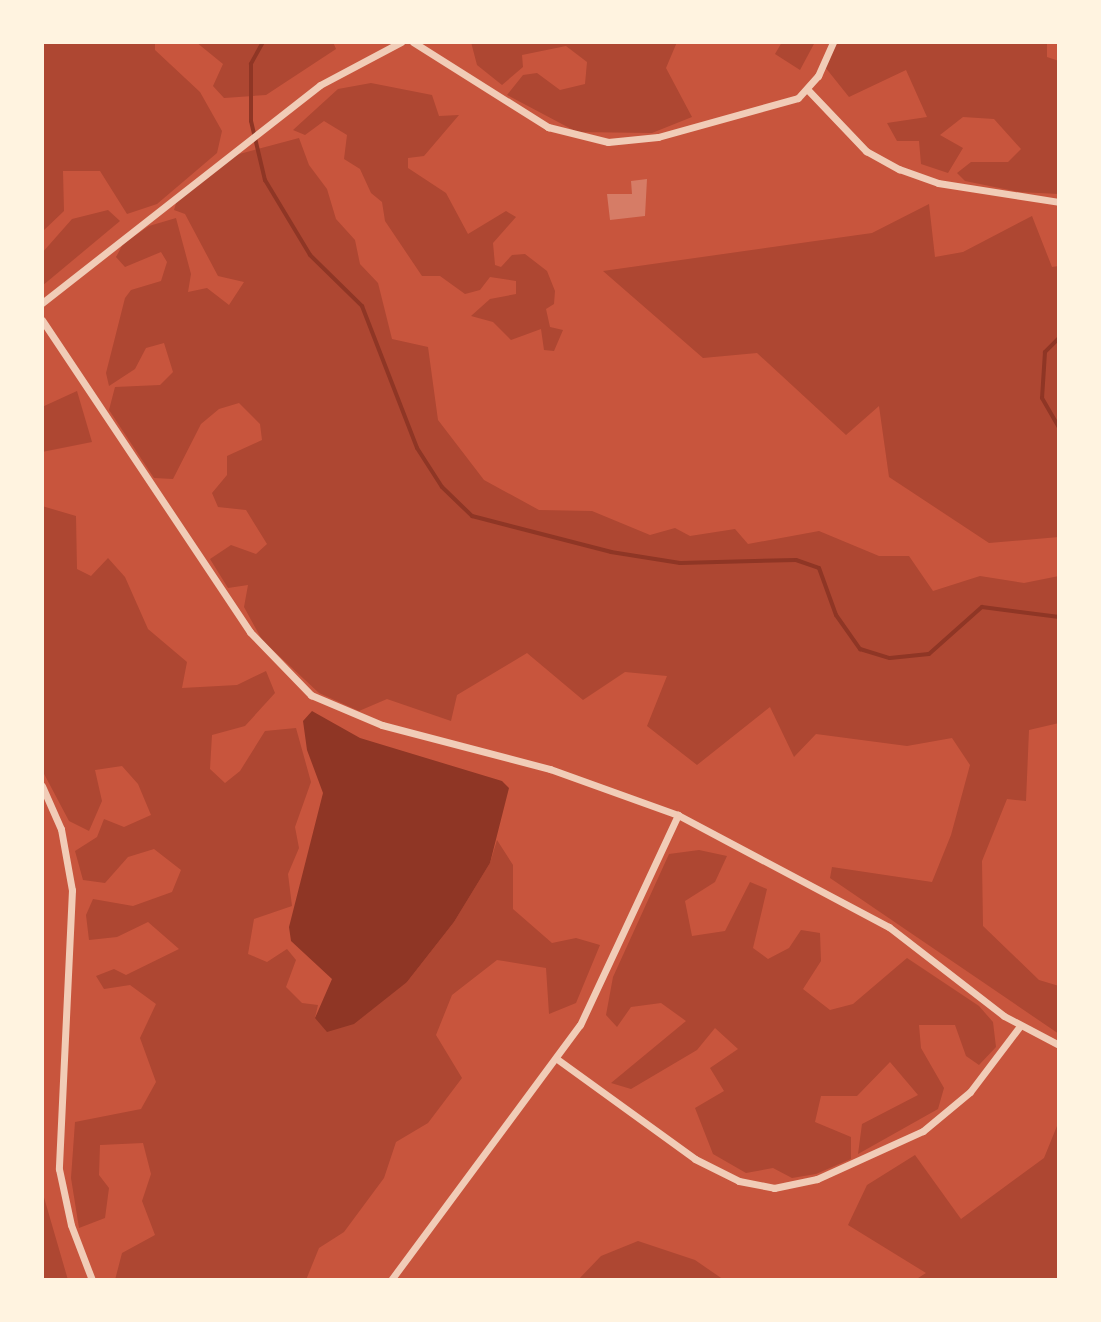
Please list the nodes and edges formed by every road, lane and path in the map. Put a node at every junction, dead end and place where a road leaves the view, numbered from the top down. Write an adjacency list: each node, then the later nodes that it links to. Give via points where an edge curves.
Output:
1 (401, 42): 6 (street, via 347,68 259,131)
2 (413, 42): 4 (street, via 548,127 584,139 658,137 798,98)
3 (833, 42): 4 (street)
4 (807, 89): 5 (street, via 854,140 899,169 938,183)
5 (1059, 202)
6 (42, 303)
7 (42, 320): 9 (street, via 209,573 294,683 344,712 550,769)
8 (42, 786): 13 (street, via 61,829 72,890 59,1169 71,1225)
9 (678, 815): 10 (street, via 889,927); 12 (street, via 597,992)
10 (1020, 1026): 11 (street); 12 (street, via 970,1092 923,1131 817,1179 774,1188 739,1181 695,1159)
11 (1059, 1045)
12 (557, 1059): 14 (street)
13 (92, 1280)
14 (391, 1280)

